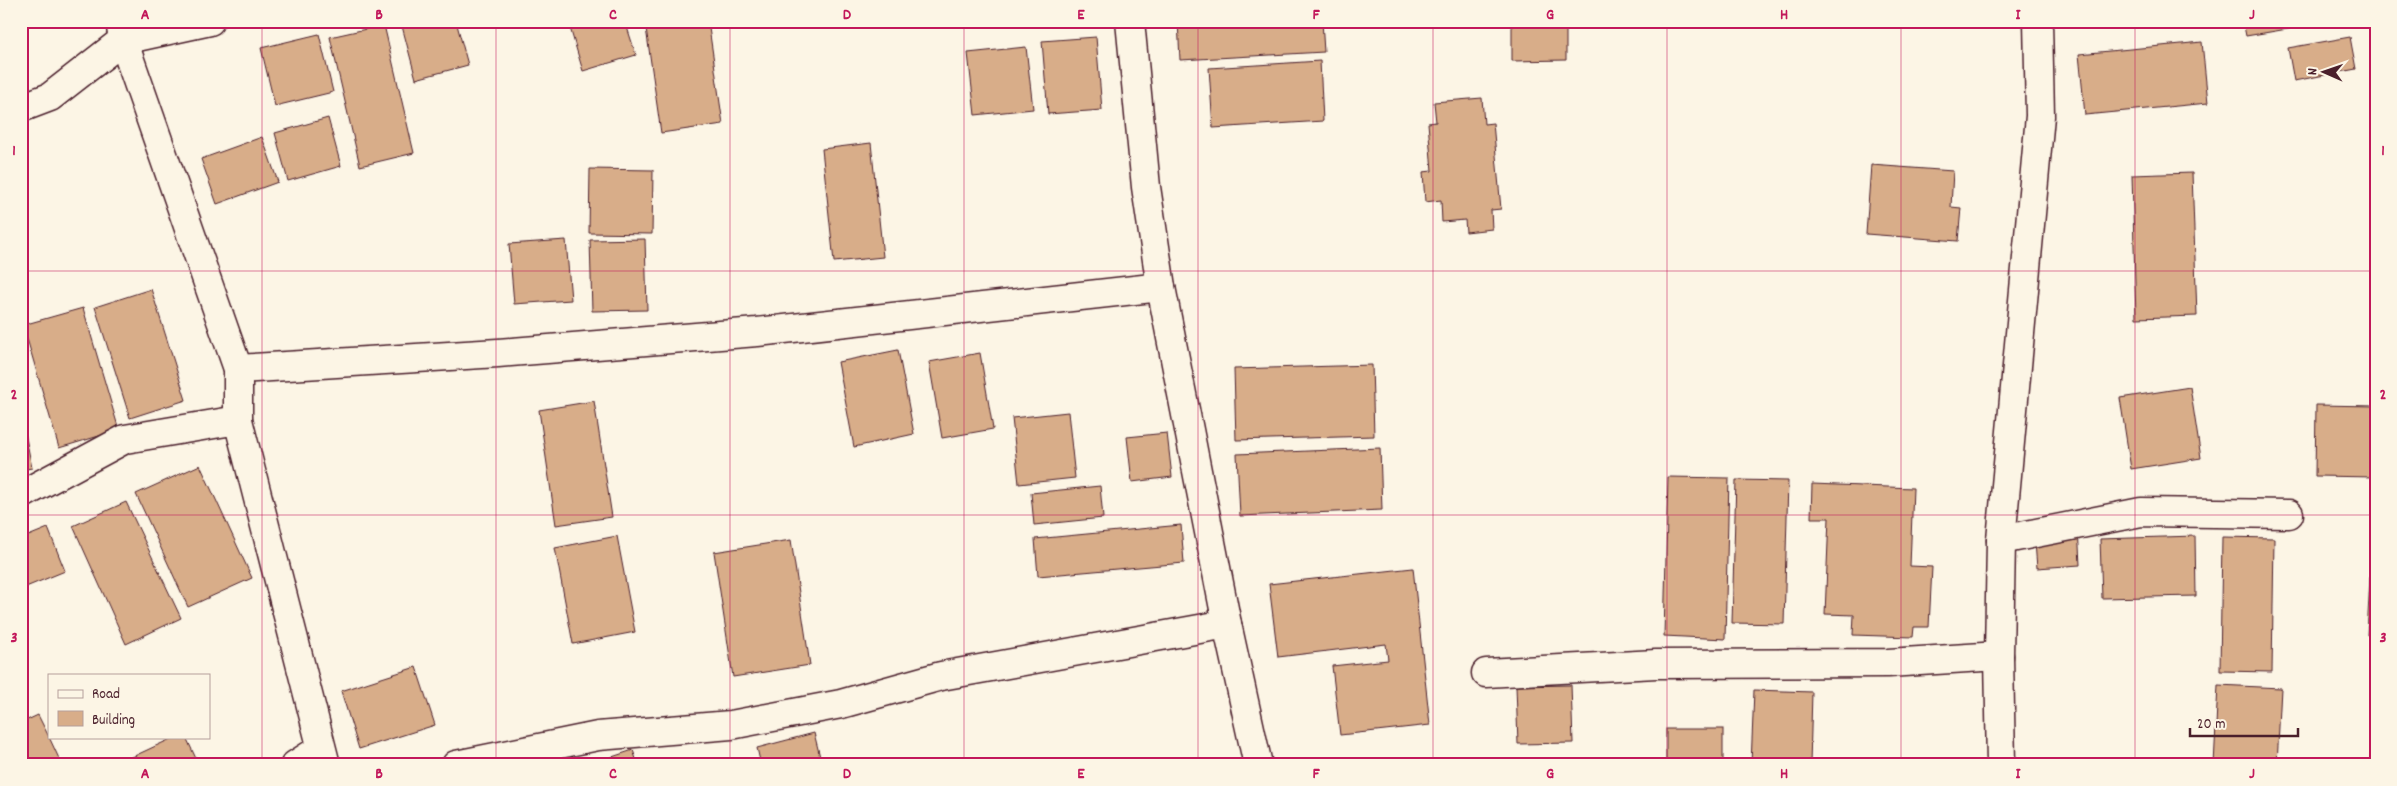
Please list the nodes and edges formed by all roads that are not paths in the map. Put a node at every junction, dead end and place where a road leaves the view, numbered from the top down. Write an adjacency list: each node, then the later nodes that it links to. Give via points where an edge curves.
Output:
1 (210, 21): 4 (street)
2 (1130, 21): 6 (street, via 1146,187)
3 (2038, 21): 11 (street, via 2040,116)
4 (122, 31): 5 (street, via 50,97); 7 (street)
5 (21, 108)
6 (1161, 287): 7 (street, via 757,332 498,353); 12 (street)
7 (238, 369): 8 (street)
8 (238, 420): 9 (street, via 125,439); 15 (street)
9 (21, 495)
10 (2289, 514): 11 (street, via 2141,512)
11 (2002, 540): 13 (street)
12 (1227, 624): 17 (street, via 941,676 841,704 731,724 598,736); 18 (street)
13 (1999, 656): 14 (street, via 1888,662 1656,664); 19 (street)
14 (1486, 673)
15 (323, 757): 16 (street)
16 (295, 765)
17 (456, 765)
18 (1258, 765)
19 (2001, 765)

